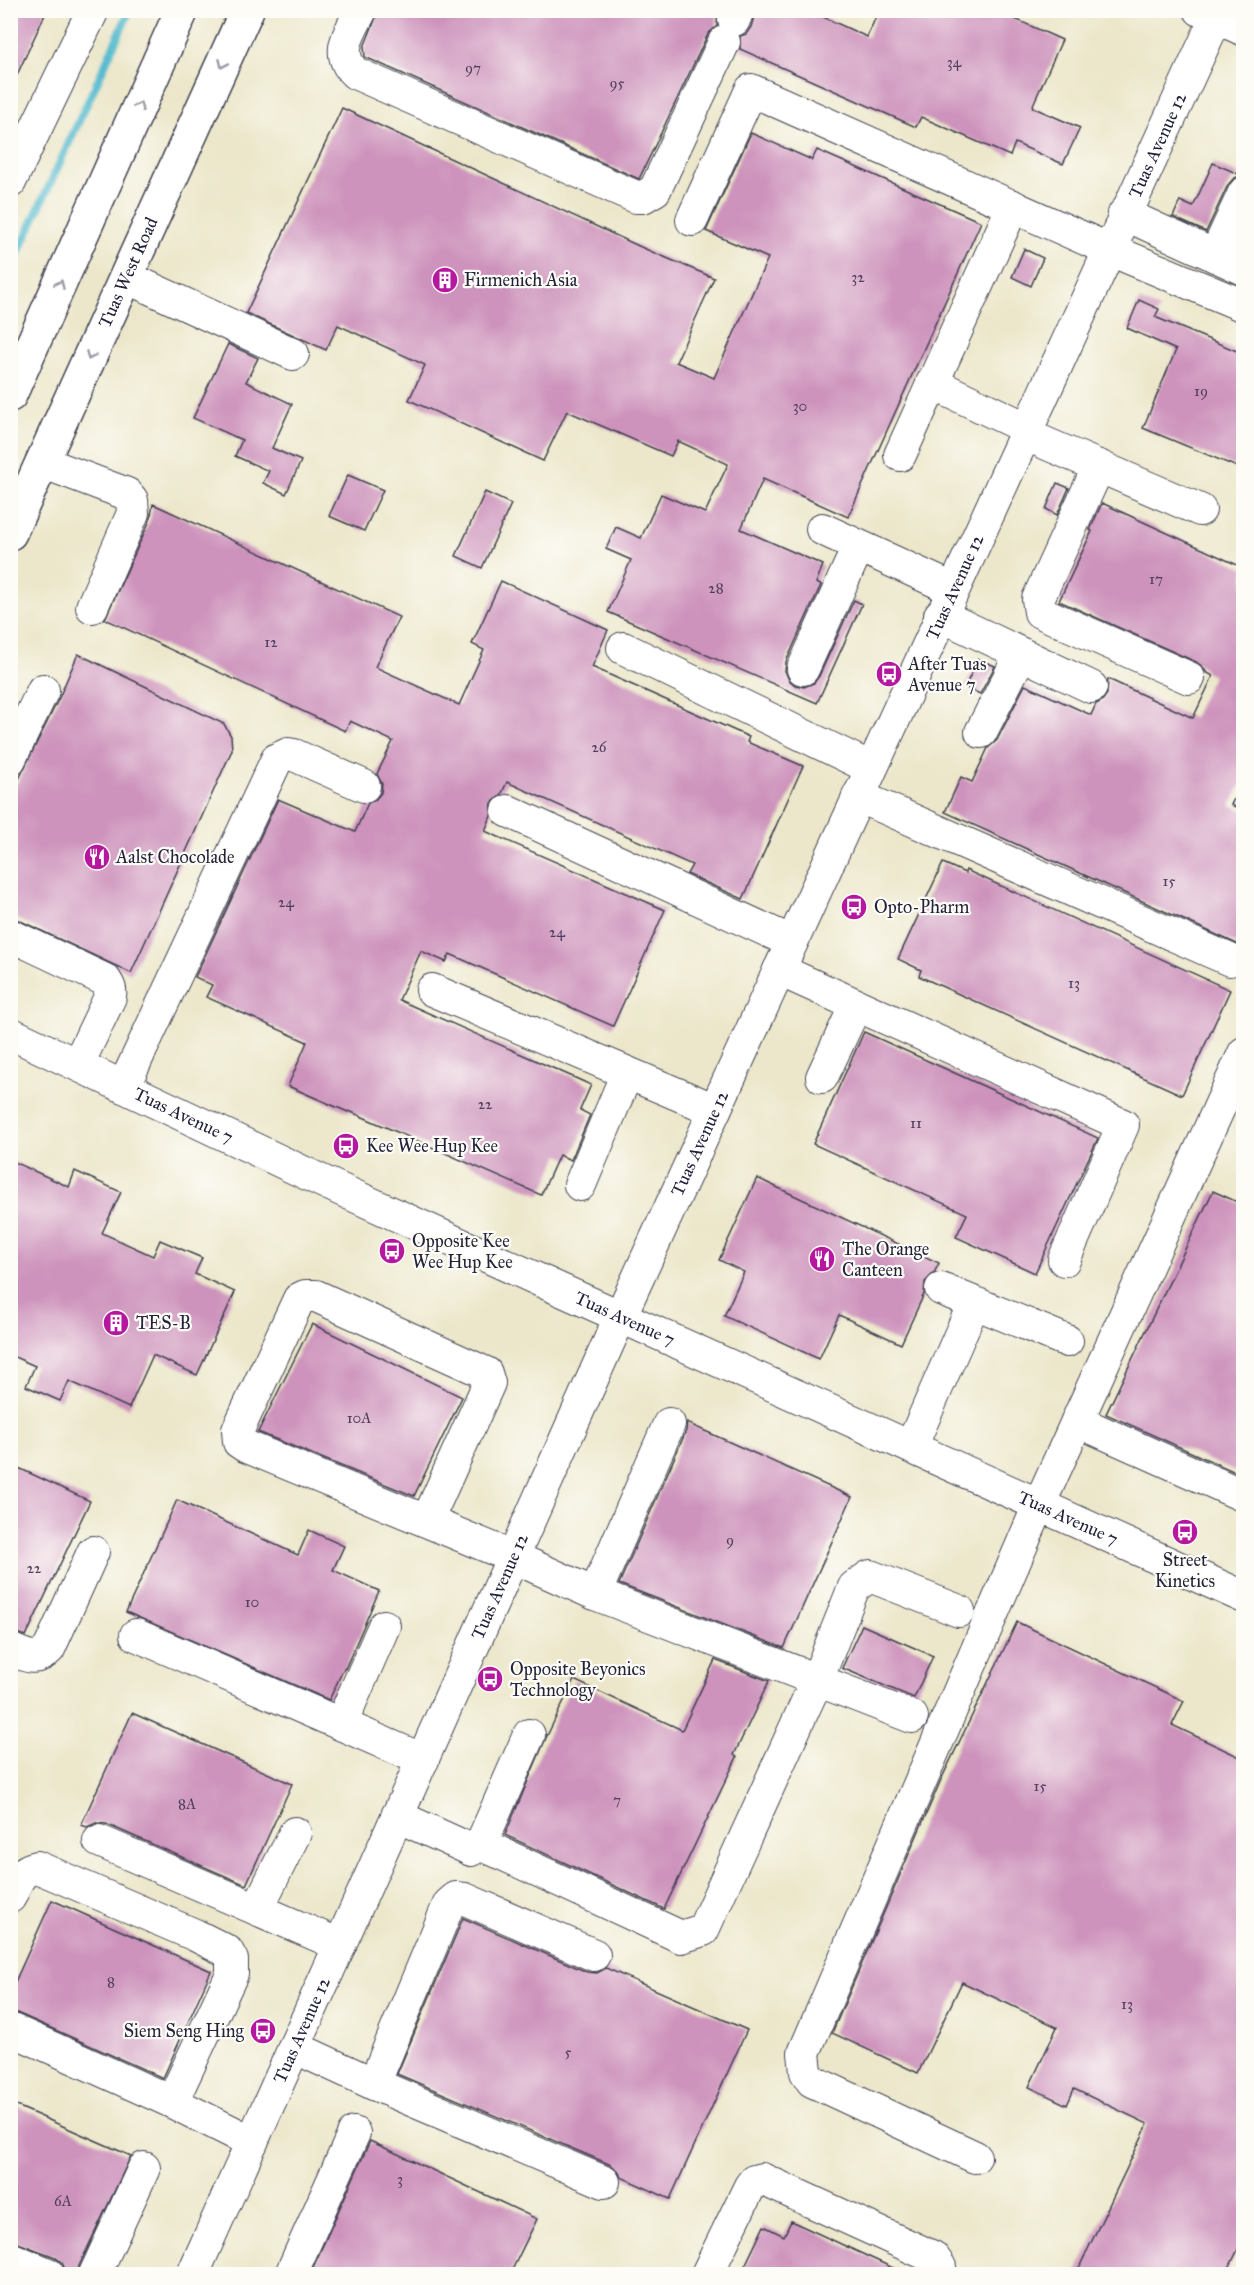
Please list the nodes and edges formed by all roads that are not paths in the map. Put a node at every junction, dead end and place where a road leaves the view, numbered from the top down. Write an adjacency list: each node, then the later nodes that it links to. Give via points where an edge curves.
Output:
1 (93, 10): 7 (street)
2 (182, 10): 19 (main road, one-way to 2)
3 (247, 10): 15 (main road, Tuas West Road, one-way to 15)
4 (361, 10): 6 (street, via 344,56 356,73 636,197 655,190)
5 (1220, 19): 10 (street, Tuas Avenue 12)
6 (732, 24)
7 (10, 183)
8 (1244, 193): 13 (street)
9 (1013, 206): 11 (street, via 751,90); 12 (street); 18 (street)
10 (1124, 214): 12 (street, Tuas Avenue 12); 13 (street)
11 (692, 220)
12 (1108, 249): 16 (street); 20 (street, Tuas Avenue 12)
13 (1215, 256): 14 (street)
14 (1244, 269)
15 (126, 277): 17 (street); 22 (main road, Tuas West Road, one-way to 22)
16 (1244, 306)
17 (293, 354)
18 (932, 383): 20 (street); 21 (street)
19 (10, 395)
20 (1025, 431): 23 (street); 28 (street, Tuas Avenue 12)
21 (900, 454)
22 (42, 462): 26 (main road, Tuas West Road); 29 (street, via 127,494 132,500 133,513)
23 (1099, 466): 24 (street); 33 (street, via 1038,599 1040,612)
24 (1200, 510)
25 (822, 529): 27 (street)
26 (10, 533)
27 (858, 547): 28 (street); 32 (street)
28 (947, 602): 31 (street); 38 (street, Tuas Avenue 12)
29 (92, 608)
30 (623, 648): 38 (street)
31 (1021, 654): 34 (street); 36 (street)
32 (803, 669)
33 (1189, 678)
34 (1091, 687)
35 (43, 690): 37 (street)
36 (981, 732)
37 (10, 759)
38 (871, 768): 40 (street, Tuas Avenue 12)
39 (364, 786): 53 (street, via 294,755 277,759)
40 (858, 796): 43 (street, Tuas Avenue 12); 44 (street)
41 (508, 811): 43 (street)
42 (10, 935): 50 (street, via 109,985 110,997)
43 (792, 942): 45 (street, Tuas Avenue 12)
44 (1230, 960)
45 (779, 970): 47 (street); 54 (street, Tuas Avenue 12)
46 (432, 990): 51 (street)
47 (856, 1005): 52 (street); 56 (street, via 1123,1125)
48 (10, 1033): 50 (street, Tuas Avenue 7)
49 (1244, 1053): 61 (street)
50 (78, 1064): 53 (street, Tuas Avenue 7)
51 (627, 1073): 54 (street); 55 (street)
52 (822, 1077)
53 (124, 1086): 59 (street, Tuas Avenue 7)
54 (715, 1110): 59 (street, Tuas Avenue 12)
55 (580, 1185)
56 (1064, 1260)
57 (941, 1289): 58 (street)
58 (974, 1303): 60 (street); 63 (street)
59 (620, 1317): 63 (street, Tuas Avenue 7); 68 (street, Tuas Avenue 12)
60 (1067, 1341)
61 (1077, 1421): 64 (street); 65 (street)
62 (669, 1424): 69 (street)
63 (911, 1447): 65 (street, Tuas Avenue 7)
64 (1244, 1496)
65 (1039, 1505): 70 (street, Tuas Avenue 7); 94 (street, via 804,2053 806,2073 812,2081)
66 (427, 1521): 66 (street, via 489,1383 486,1372 316,1296 299,1299 238,1430 239,1442); 68 (street)
67 (93, 1552): 74 (street, via 50,1649 37,1658)
68 (513, 1557): 69 (street); 79 (street, Tuas Avenue 12)
69 (595, 1594): 75 (street)
70 (1244, 1597)
71 (959, 1611): 75 (street, via 870,1576 854,1587)
72 (384, 1626): 77 (street)
73 (136, 1635): 77 (street)
74 (10, 1649)
75 (817, 1680): 76 (street); 83 (street, via 703,1930 681,1937)
76 (912, 1717)
77 (341, 1724): 79 (street)
78 (529, 1735): 83 (street)
79 (423, 1760): 80 (street, Tuas Avenue 12)
80 (397, 1816): 83 (street, via 471,1850); 86 (street, Tuas Avenue 12)
81 (295, 1833): 85 (street)
82 (99, 1840): 85 (street)
83 (481, 1844)
84 (10, 1896): 91 (street, via 21,1875 37,1867 227,1951 232,1974)
85 (257, 1909): 86 (street)
86 (340, 1945): 89 (street, Tuas Avenue 12)
87 (594, 1955): 90 (street, via 456,1898 449,1904)
88 (10, 2028): 91 (street)
89 (294, 2047): 90 (street); 93 (street, Tuas Avenue 12)
90 (374, 2084): 96 (street)
91 (172, 2102): 93 (street)
92 (354, 2133): 101 (street)
93 (252, 2142): 100 (street, Tuas Avenue 12)
94 (975, 2157)
95 (144, 2168): 99 (street)
96 (604, 2182)
97 (10, 2258): 98 (street)
98 (48, 2274)
99 (94, 2274)
100 (195, 2274)
101 (291, 2274)
102 (707, 2274): 103 (street, via 750,2186 762,2179 933,2257 940,2267)
103 (938, 2274)

